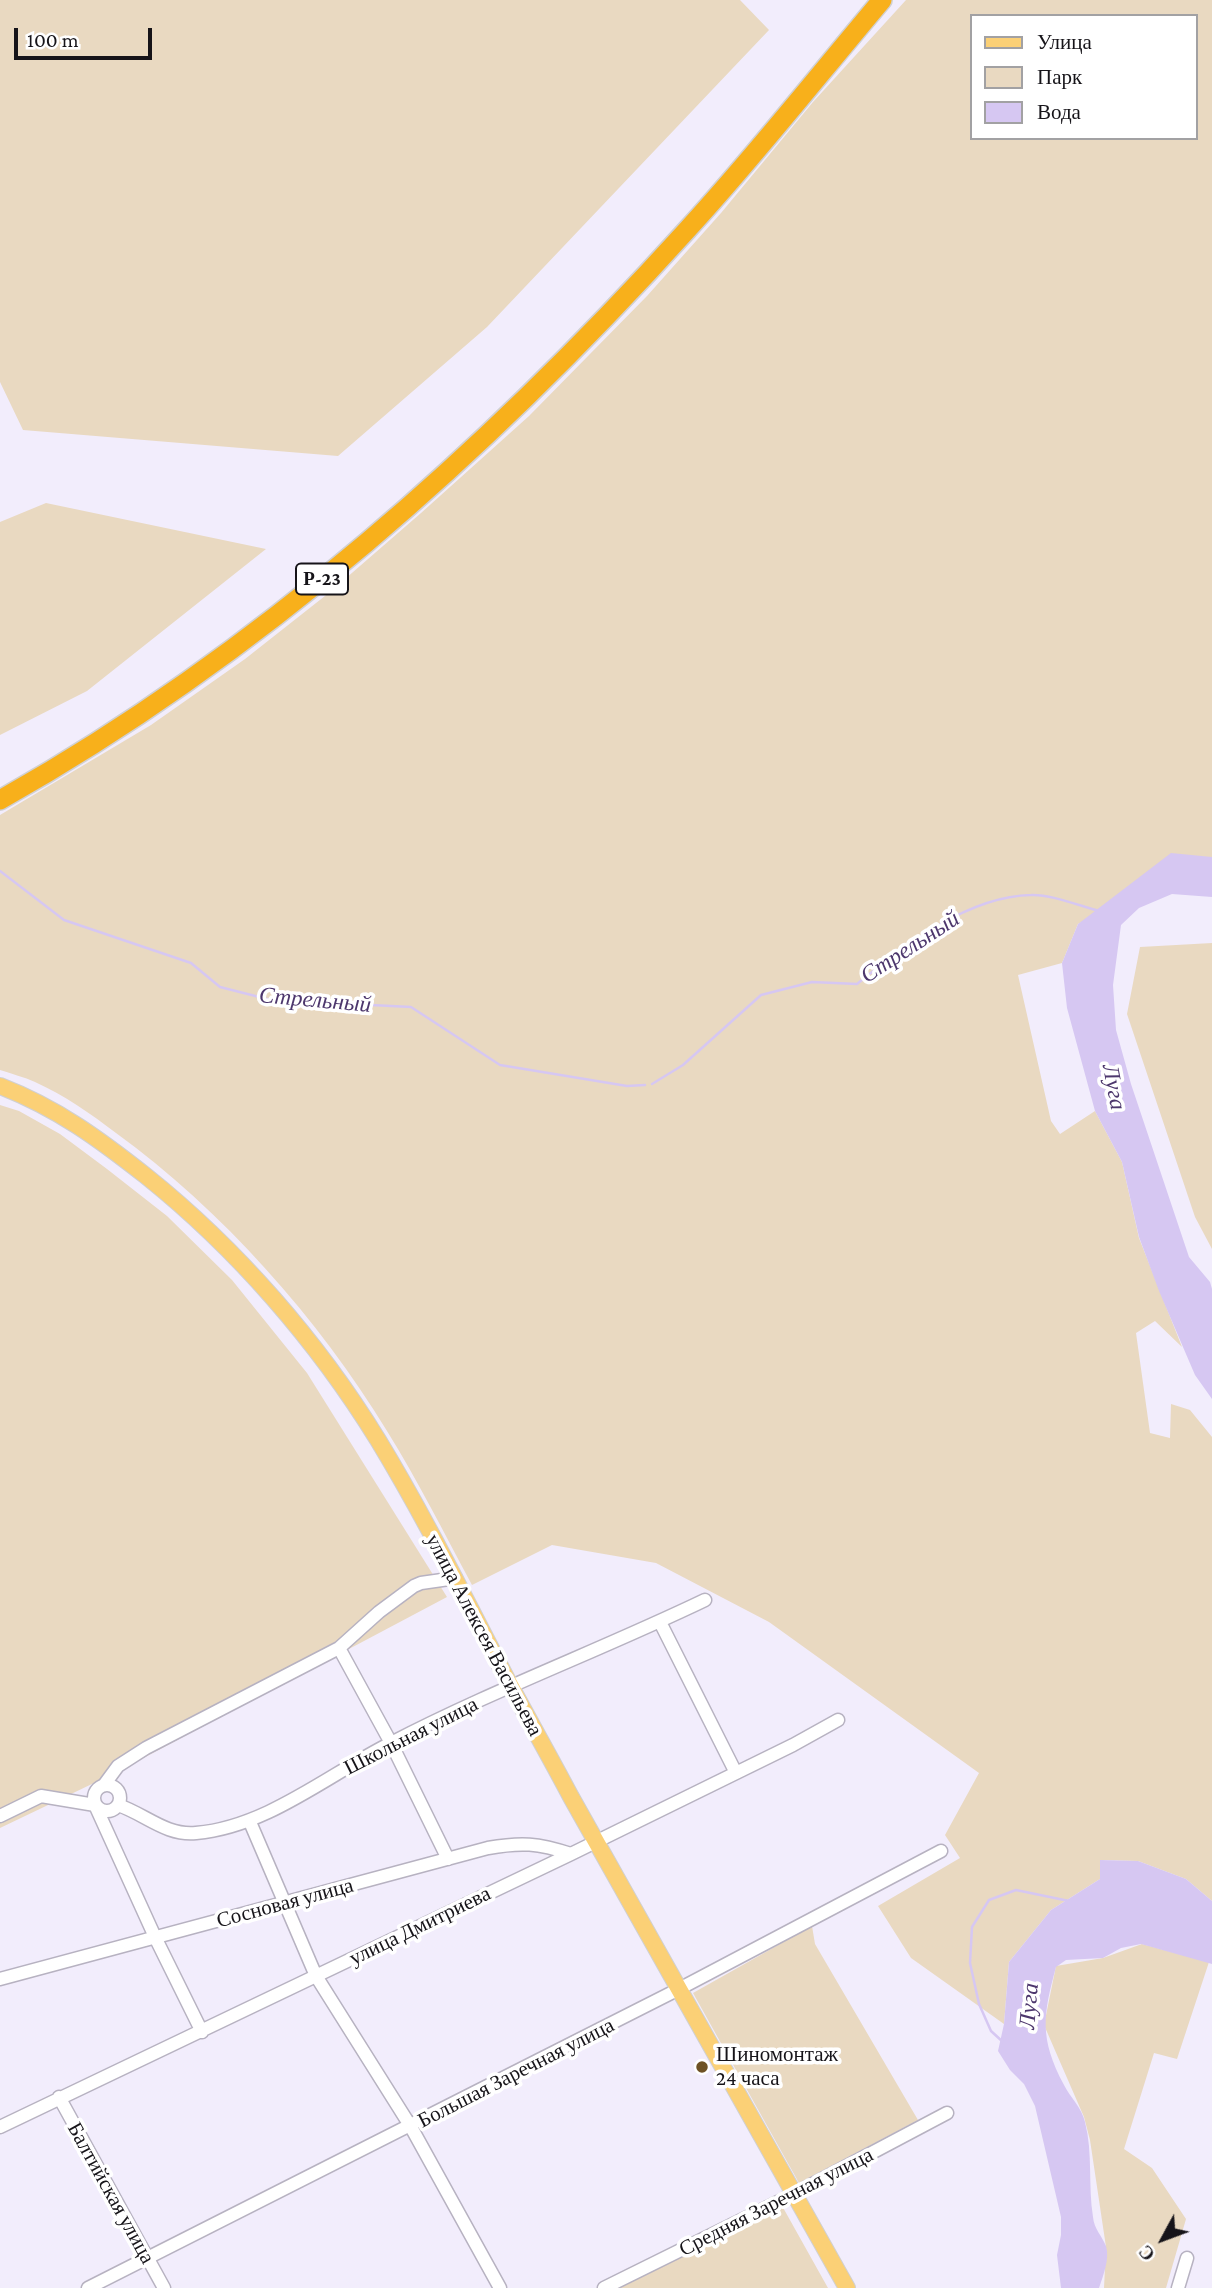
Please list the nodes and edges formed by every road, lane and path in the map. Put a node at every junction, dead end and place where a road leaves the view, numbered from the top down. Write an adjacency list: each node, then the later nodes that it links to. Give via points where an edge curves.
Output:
1 (882, 0): 2 (highway, Р-23, via 675,243 469,452 351,555 223,657 139,716)
2 (0, 800)
3 (0, 1086): 4 (main road, улица Алексея Васильева, via 49,1107 92,1134 167,1193 246,1270 294,1325 376,1438)
4 (456, 1578): 7 (street, via 414,1586); 8 (main road, улица Алексея Васильева)
5 (705, 1600): 6 (street, Школьная улица)
6 (660, 1622): 8 (street, Школьная улица); 11 (street)
7 (339, 1648): 10 (street); 12 (street, via 146,1748 118,1766)
8 (511, 1686): 10 (street, Школьная улица); 17 (main road, улица Алексея Васильева)
9 (838, 1720): 11 (street, улица Дмитриева)
10 (391, 1743): 16 (street, Школьная улица); 20 (street)
11 (736, 1773): 17 (street, улица Дмитриева)
12 (104, 1785): 13 (street, via 119,1792); 14 (street, via 94,1793)
13 (118, 1805): 14 (street); 16 (street, Школьная улица, via 181,1834)
14 (98, 1810): 15 (street, via 41,1796); 22 (street)
15 (0, 1816)
16 (250, 1822): 21 (street)
17 (596, 1841): 19 (street, улица Дмитриева); 25 (main road, улица Алексея Васильева)
18 (941, 1851): 25 (street, Большая Заречная улица)
19 (571, 1854): 20 (street, Сосновая улица, via 517,1843); 23 (street, улица Дмитриева)
20 (448, 1859): 21 (street, Сосновая улица)
21 (286, 1904): 22 (street, Сосновая улица); 23 (street)
22 (155, 1937): 24 (street, Сосновая улица); 26 (street)
23 (316, 1976): 26 (street, улица Дмитриева); 30 (street)
24 (0, 1979)
25 (679, 1989): 30 (street, Большая Заречная улица); 31 (main road, улица Алексея Васильева)
26 (202, 2032): 27 (street, улица Дмитриева)
27 (59, 2097): 29 (street, улица Дмитриева); 33 (street, Балтийская улица)
28 (947, 2113): 31 (street, Средняя Заречная улица)
29 (0, 2127)
30 (411, 2127): 33 (street, Большая Заречная улица); 36 (street)
31 (794, 2194): 37 (street, Средняя Заречная улица); 38 (main road, улица Алексея Васильева)
32 (1186, 2258): 39 (street)
33 (147, 2259): 34 (street, Большая Заречная улица); 35 (street, Балтийская улица)
34 (89, 2288)
35 (164, 2288)
36 (500, 2288)
37 (604, 2288)
38 (847, 2288)
39 (1178, 2288)

